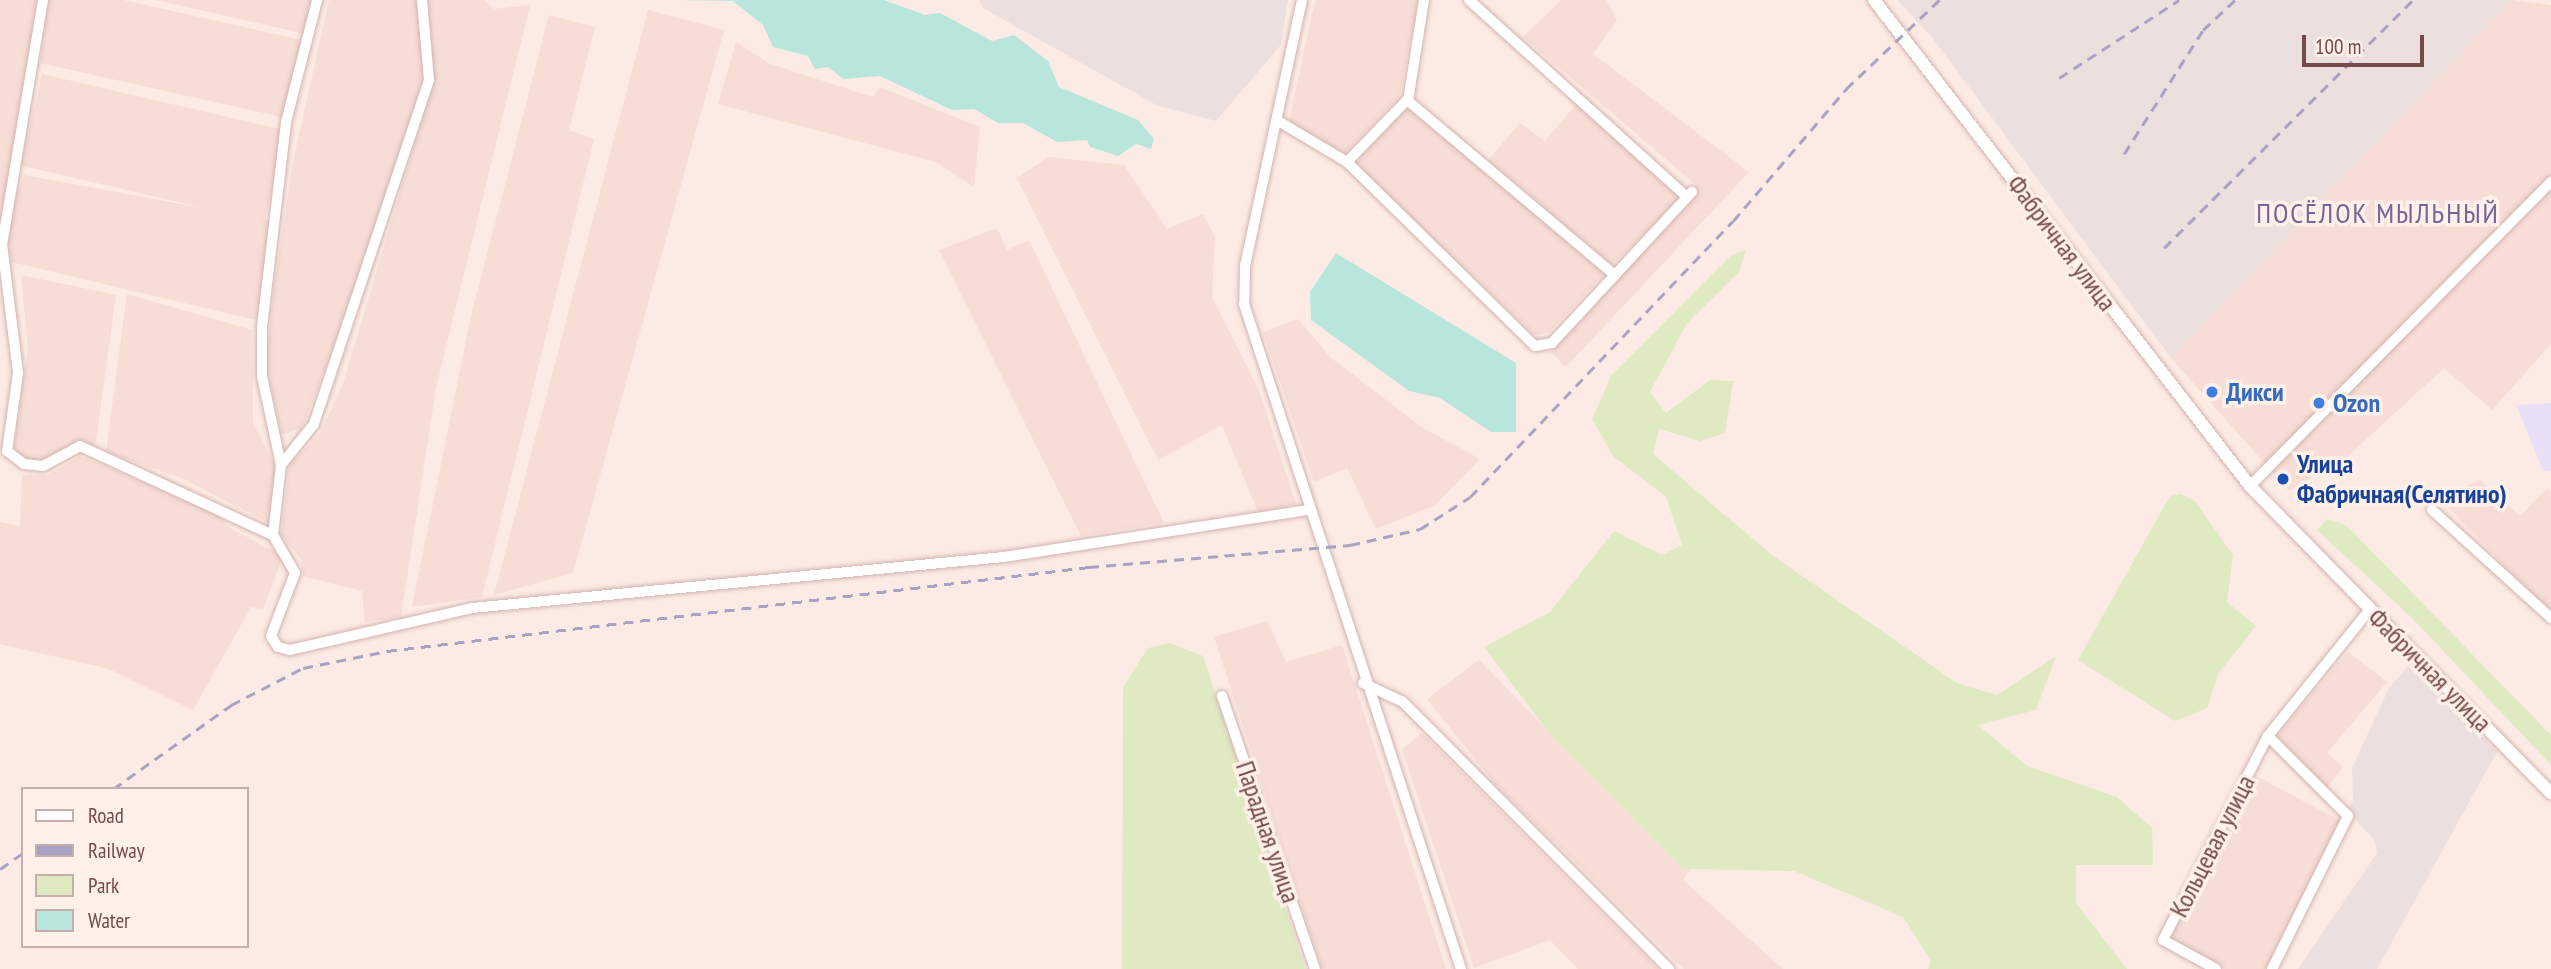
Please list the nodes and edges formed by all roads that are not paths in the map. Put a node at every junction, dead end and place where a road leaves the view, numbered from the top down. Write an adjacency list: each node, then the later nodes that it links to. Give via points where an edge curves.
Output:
1 (43, 0): 17 (street, via 2,244 18,373 7,451 24,464 43,466 80,446)
2 (317, 0): 13 (street, via 286,122 262,327 262,376)
3 (422, 0): 13 (street, via 429,80 314,424)
4 (1302, 0): 9 (street)
5 (1424, 0): 8 (street)
6 (1469, 0): 12 (street, via 1690,195)
7 (1874, 0): 14 (street, Фабричная улица)
8 (1408, 101): 10 (street); 12 (street)
9 (1280, 122): 10 (street); 15 (street, via 1245,265 1244,304)
10 (1347, 162): 12 (street, via 1535,346 1552,343)
11 (2551, 182): 14 (street)
12 (1615, 275)
13 (281, 465): 17 (street)
14 (2250, 486): 18 (street, Фабричная улица)
15 (1308, 510): 17 (street, via 1004,557 472,608 290,650 278,647 271,636 295,573); 20 (street)
16 (2432, 510): 19 (street)
17 (273, 535)
18 (2370, 609): 22 (street, Кольцевая улица); 23 (street, Фабричная улица)
19 (2551, 618)
20 (1363, 683): 25 (street); 26 (street, via 1403,702)
21 (1222, 696): 24 (street, Парадная улица)
22 (2268, 736): 27 (street, Кольцевая улица, via 2163,940); 28 (street, Кольцевая улица, via 2348,816)
23 (2551, 793)
24 (1315, 969)
25 (1461, 969)
26 (1669, 969)
27 (2216, 969)
28 (2272, 969)

